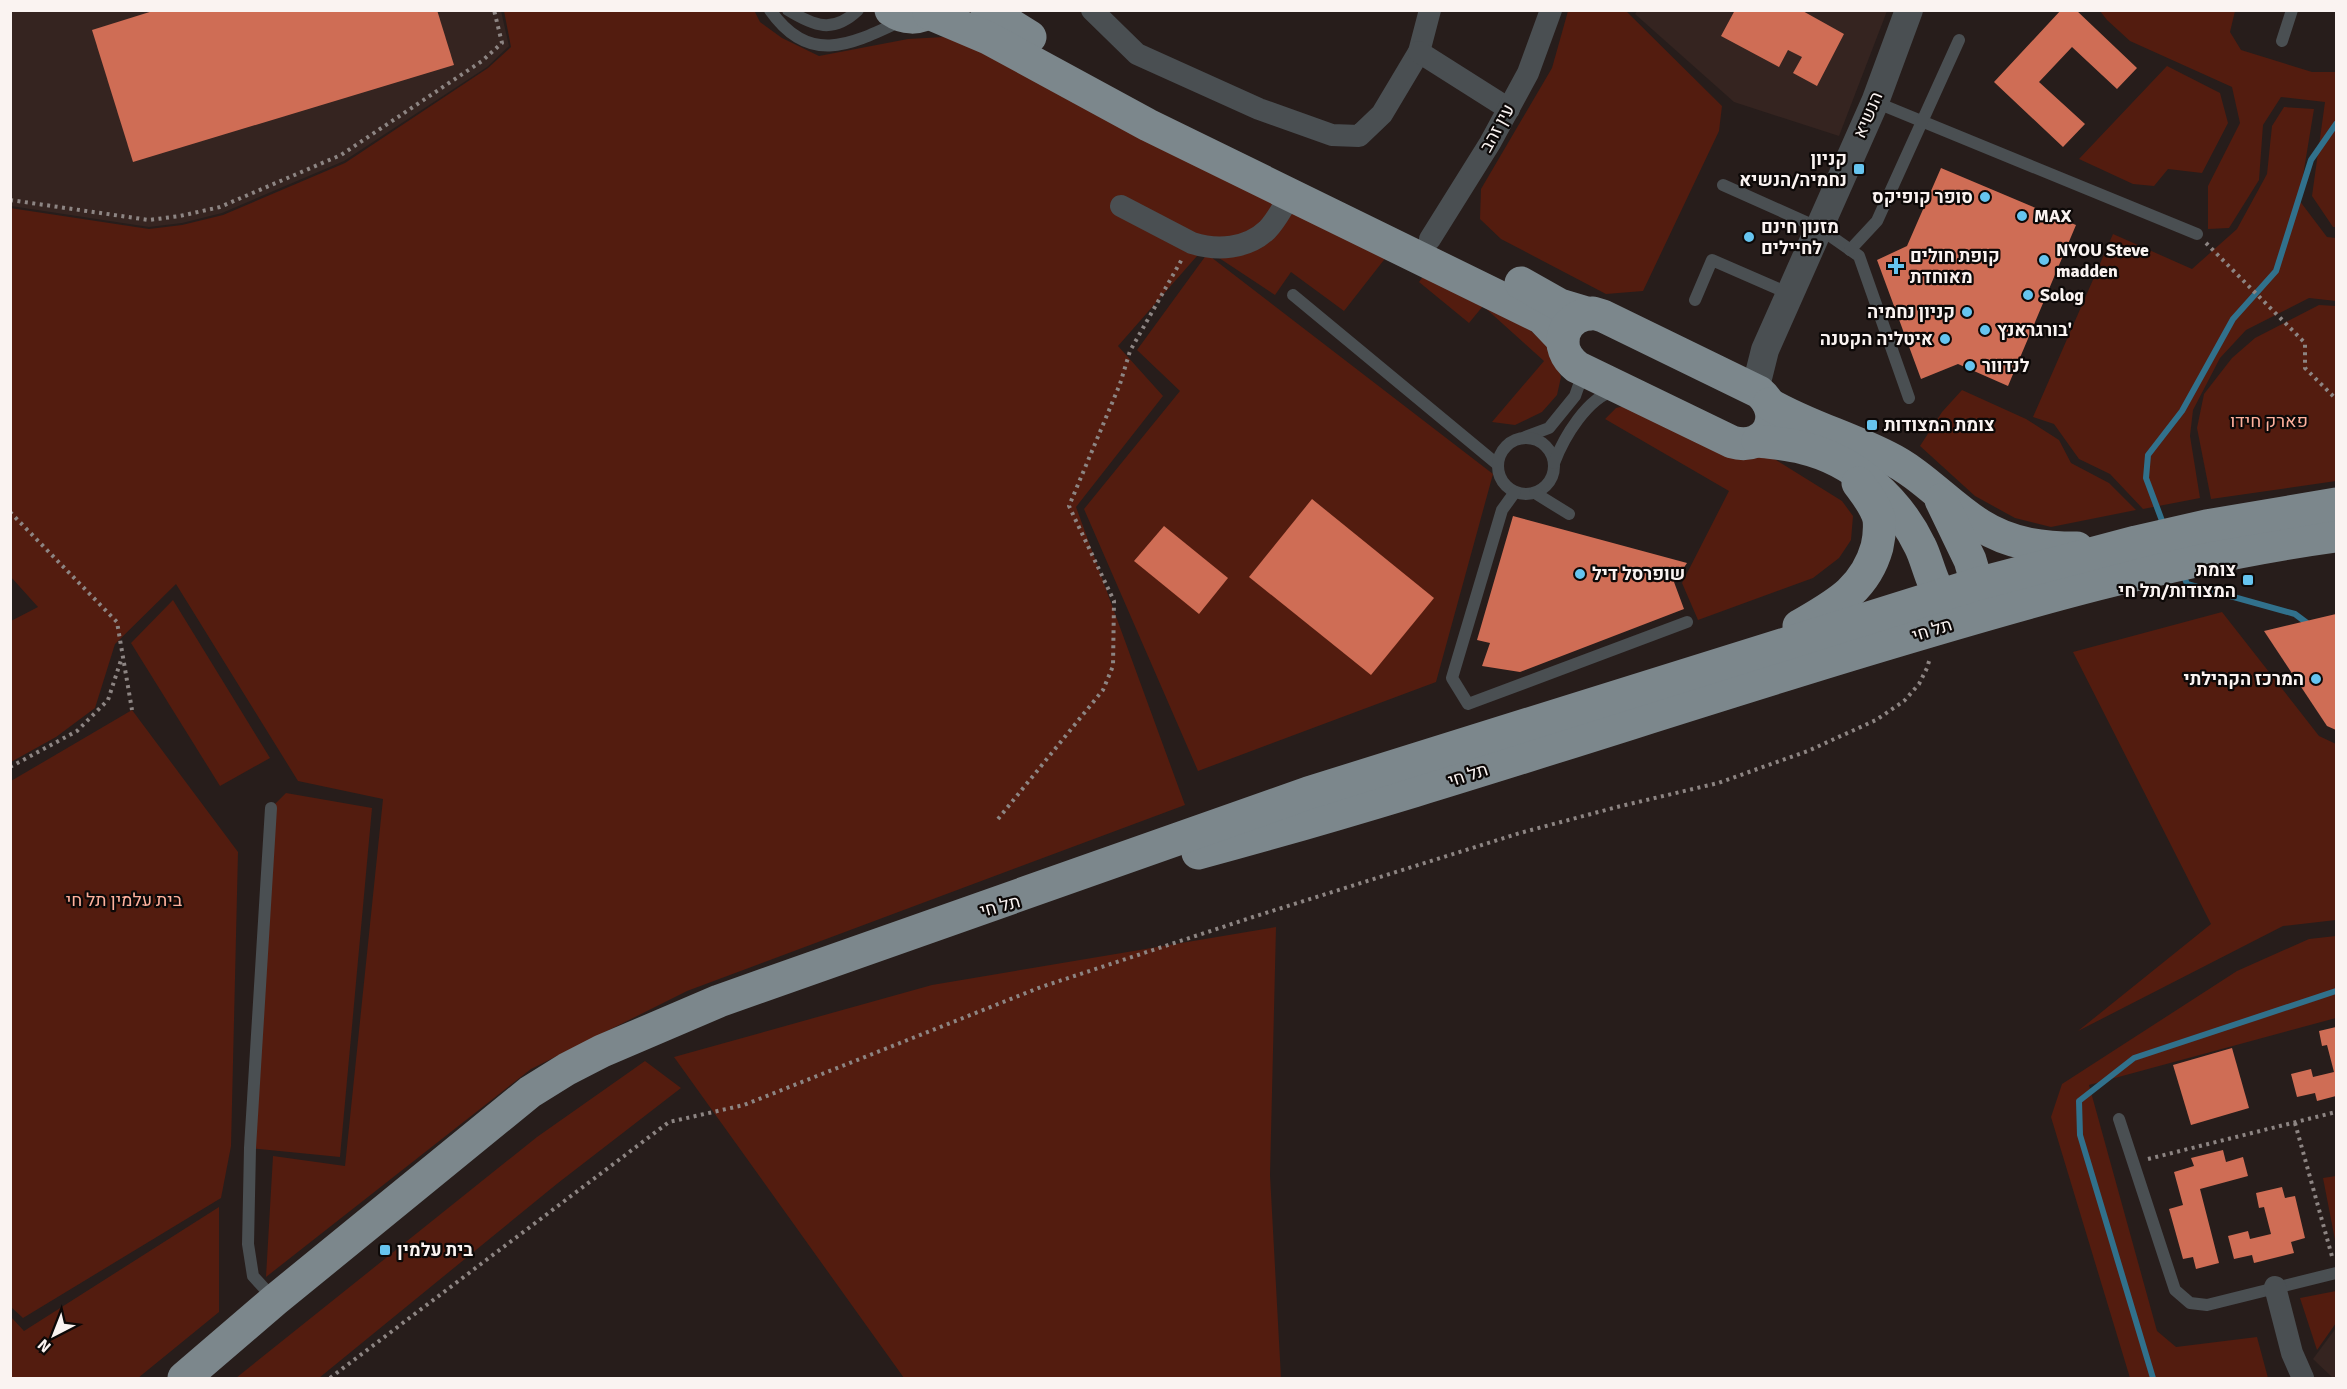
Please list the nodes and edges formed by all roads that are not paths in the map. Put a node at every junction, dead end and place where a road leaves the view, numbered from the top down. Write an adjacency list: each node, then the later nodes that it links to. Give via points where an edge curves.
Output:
1 (770, 10): 10 (lane, via 781,25 802,40 830,48 847,45)
2 (788, 10): 3 (lane, via 820,26 835,25)
3 (858, 10)
4 (987, 10): 22 (highway, via 1104,80)
5 (1092, 10): 13 (street, via 1137,54 1259,109 1332,135 1359,136 1382,114)
6 (1430, 10): 13 (street)
7 (1551, 10): 15 (street, עין זהב, via 1528,73)
8 (1909, 10): 14 (street, הנשיא)
9 (2292, 10): 12 (lane)
10 (915, 13): 18 (highway, via 988,38 1148,125)
11 (1959, 40): 16 (lane)
12 (2283, 41)
13 (1419, 52): 15 (street)
14 (1875, 102): 16 (lane); 20 (street, הנשיא)
15 (1509, 109): 22 (street, עין זהב)
16 (1923, 121): 21 (lane); 23 (lane, via 1877,220)
17 (1723, 185): 20 (lane)
18 (1291, 195): 19 (street, via 1267,230 1227,248 1192,243); 28 (highway, via 1542,318)
19 (1121, 206)
20 (1819, 228): 23 (lane); 24 (street, הנשיא)
21 (2197, 234)
22 (1430, 239): 27 (highway, via 1560,305)
23 (1850, 249): 31 (lane, via 1859,256)
24 (1790, 294): 26 (lane, via 1712,260); 30 (street, הנשיא)
25 (1293, 295): 35 (lane)
26 (1695, 300)
27 (1590, 314): 28 (highway, via 1575,318 1568,325); 30 (highway, via 1603,316)
28 (1570, 353): 29 (highway); 32 (lane, via 1580,382 1575,396 1549,428)
29 (1621, 388): 33 (highway, via 1732,442); 34 (lane, via 1593,402 1561,444)
30 (1752, 391): 33 (highway, via 1772,412 1769,429); 37 (highway, via 1794,419 1887,457)
31 (1909, 398)
32 (1525, 437): 34 (lane, via 1544,444); 35 (lane, via 1506,446)
33 (1758, 441): 36 (highway, via 1804,448)
34 (1554, 462): 39 (lane, via 1550,481)
35 (1497, 464): 38 (lane, via 1503,483)
36 (1847, 467): 45 (highway, via 1891,500 1921,547); 48 (highway, via 1879,518 1874,558 1861,583 1840,601)
37 (1929, 484): 43 (highway, via 1981,525 2005,537 2053,548); 44 (highway, via 1945,505)
38 (1515, 492): 39 (lane); 47 (lane, via 1502,510 1452,678 1467,704)
39 (1535, 493): 41 (lane)
40 (2337, 504): 43 (highway, תל חי, via 2206,526)
41 (1569, 514)
42 (2337, 536): 46 (highway, תל חי, via 2201,559)
43 (2112, 549): 44 (highway, תל חי)
44 (1977, 584): 45 (highway, תל חי); 46 (highway)
45 (1940, 595): 46 (highway); 48 (highway, תל חי)
46 (1970, 618): 50 (highway, תל חי, via 1298,826)
47 (1687, 622)
48 (1750, 655): 50 (highway, תל חי, via 1308,793)
49 (271, 808): 54 (lane, via 250,1148 248,1244 253,1276)
50 (970, 914): 54 (highway, via 719,1001 567,1069 500,1115)
51 (2119, 1119): 53 (lane, via 2175,1290 2190,1303 2207,1305)
52 (2335, 1267): 53 (lane)
53 (2275, 1287): 56 (street, via 2292,1353)
54 (275, 1300): 55 (highway)
55 (184, 1378)
56 (2303, 1378)

